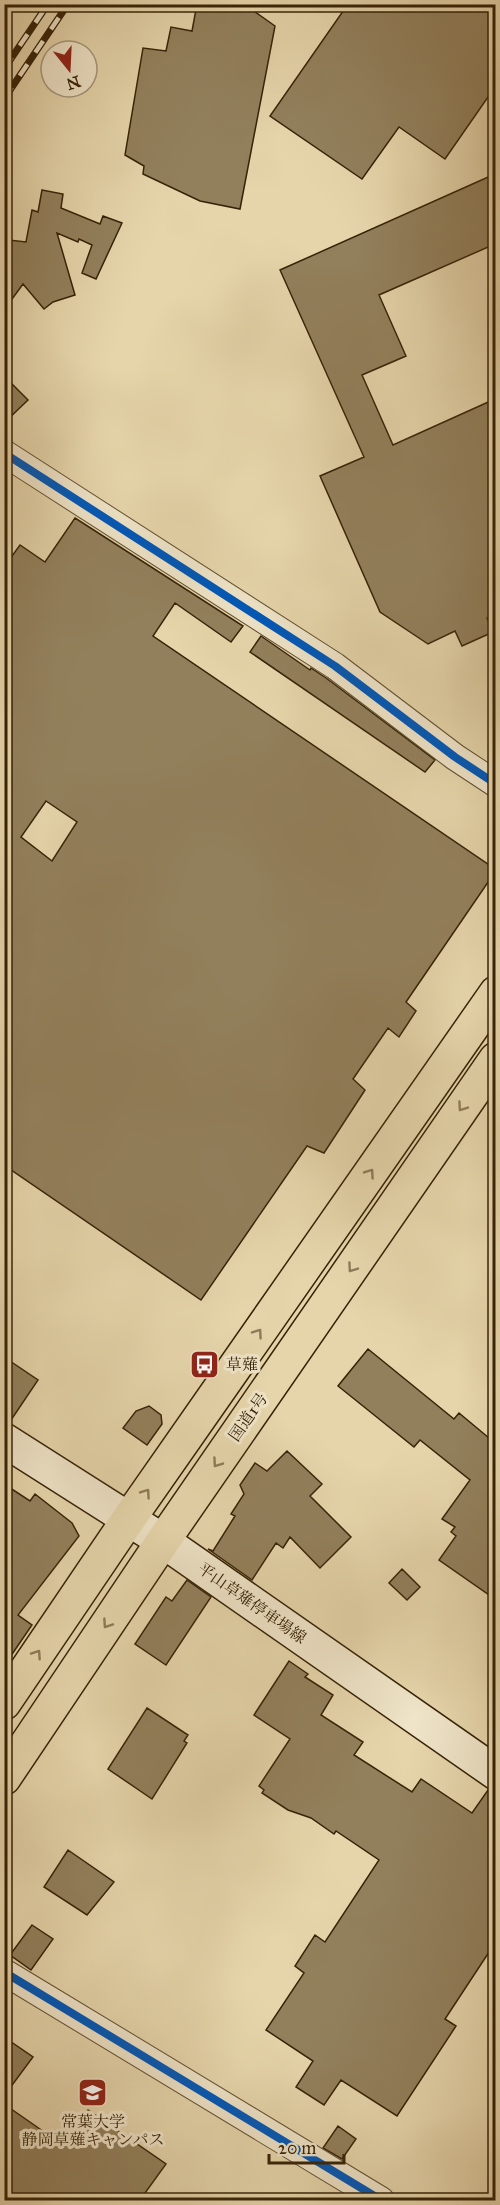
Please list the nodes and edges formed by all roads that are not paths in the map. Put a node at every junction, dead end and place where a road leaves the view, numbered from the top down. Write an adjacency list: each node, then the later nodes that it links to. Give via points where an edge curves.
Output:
1 (4, 453): 2 (street, via 335,666)
2 (495, 784)
3 (495, 993): 6 (highway, one-way to 3)
4 (495, 1059): 7 (highway, 国道1号, one-way to 7)
5 (4, 1440): 6 (main road, 平山草薙停車場線)
6 (128, 1520): 7 (main road, 平山草薙停車場線); 8 (highway, one-way to 6)
7 (163, 1541): 9 (main road, 平山草薙停車場線); 10 (highway, 国道1号, one-way to 10)
8 (4, 1703)
9 (495, 1773)
10 (4, 1778)
11 (4, 1972): 12 (street)
12 (381, 2200)

